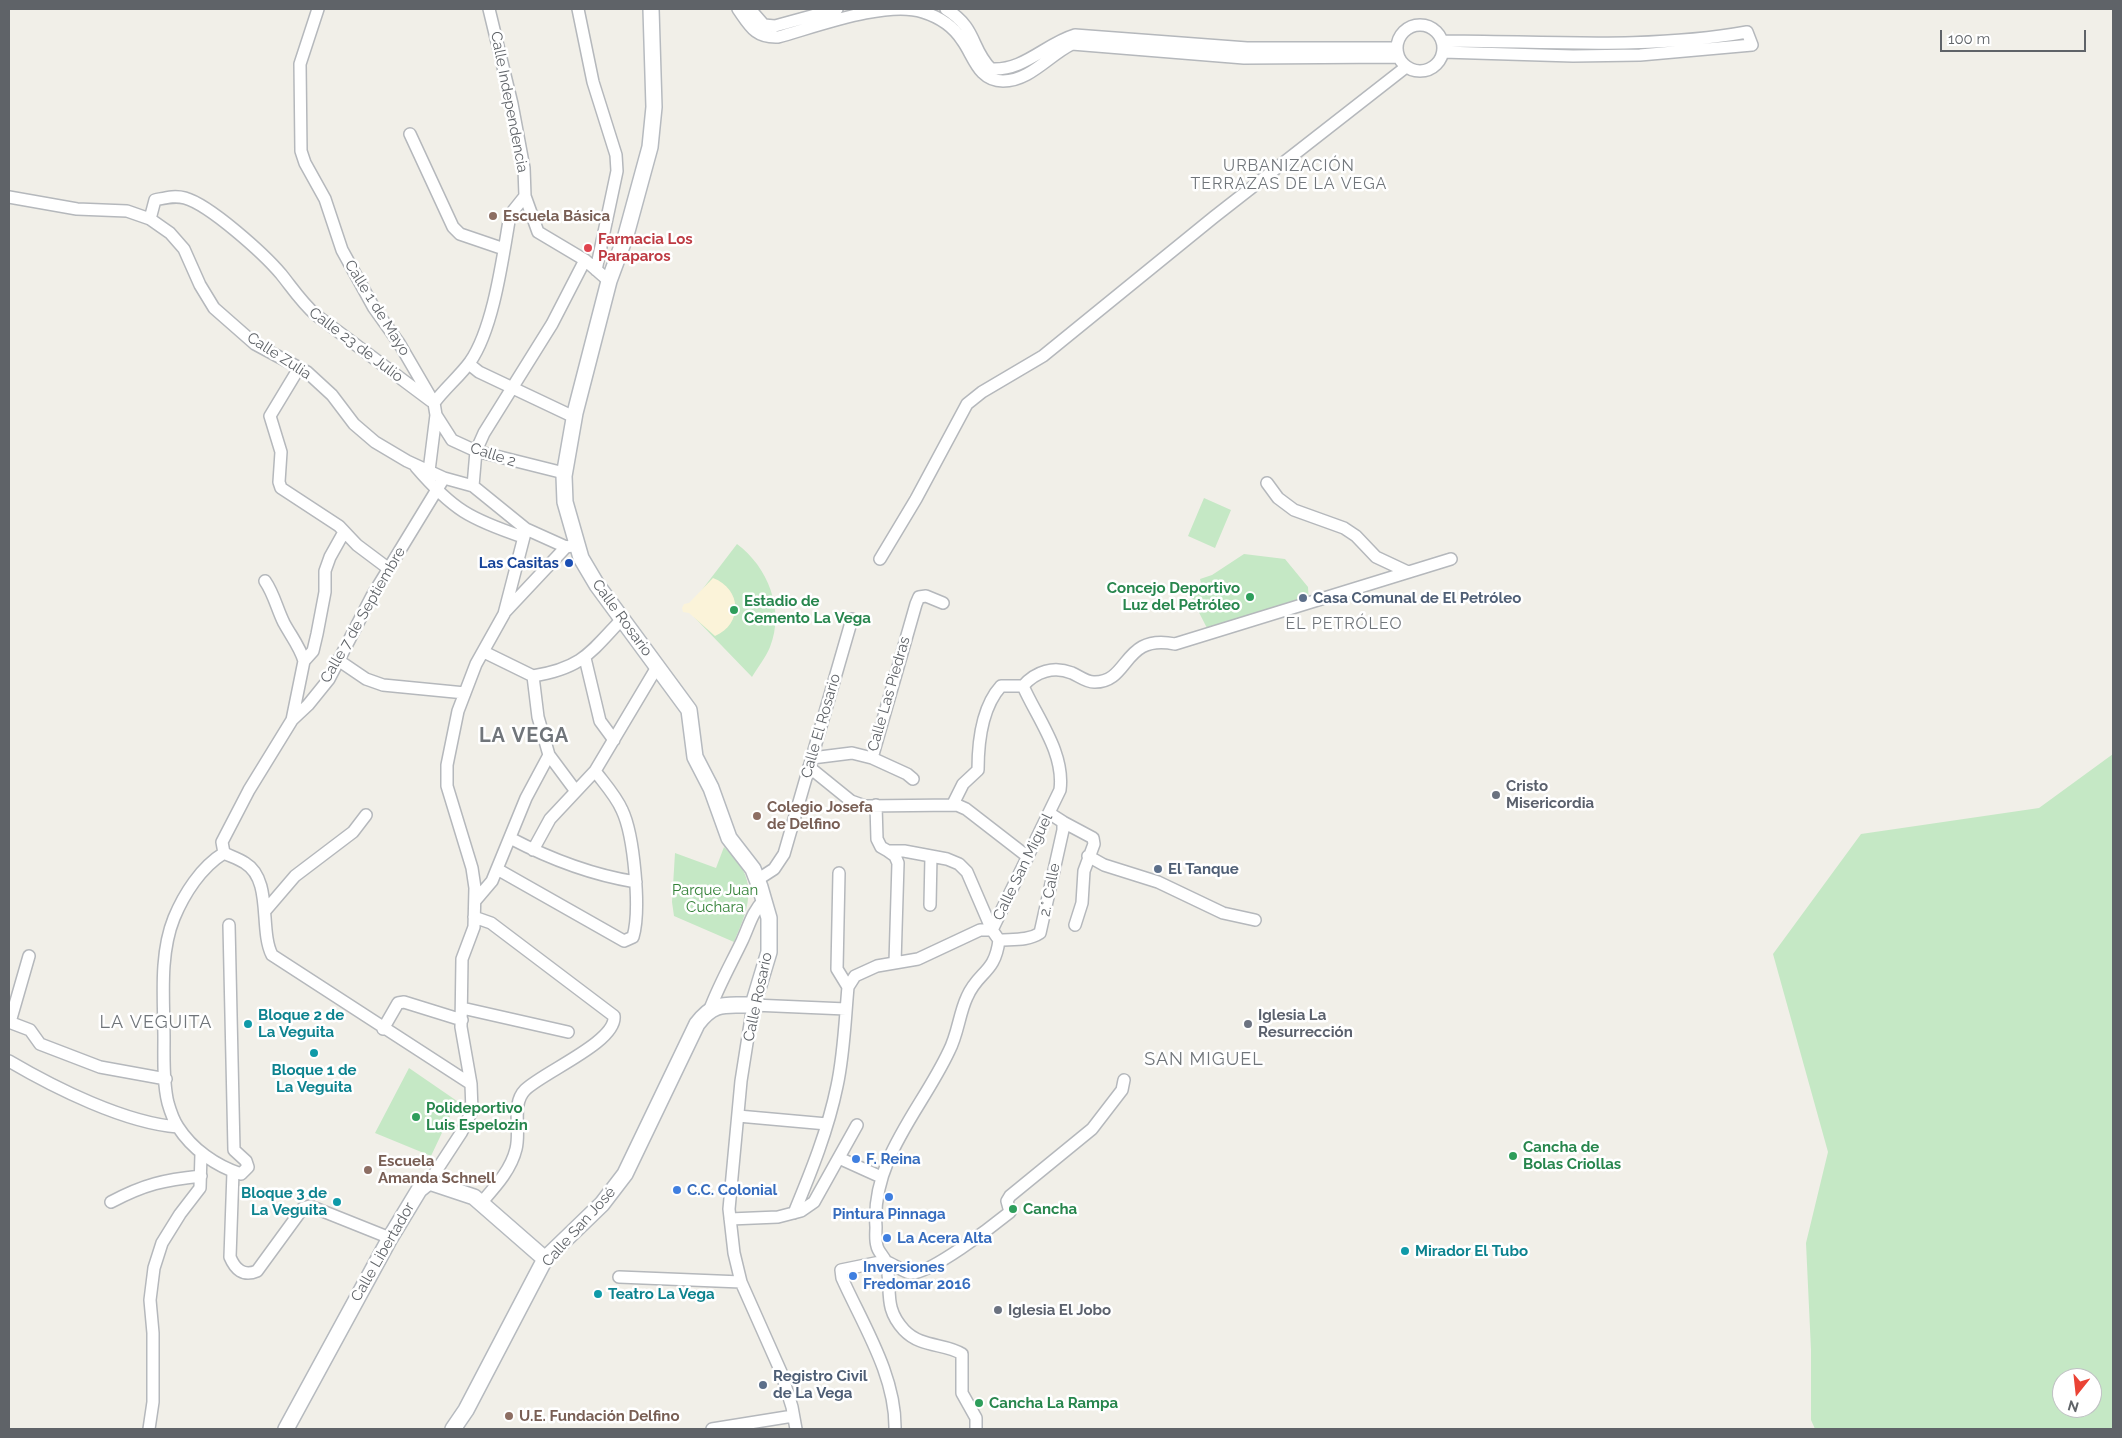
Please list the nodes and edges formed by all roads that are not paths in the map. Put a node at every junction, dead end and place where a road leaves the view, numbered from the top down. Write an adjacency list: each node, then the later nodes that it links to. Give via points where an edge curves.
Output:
1 (318, 9): 23 (street, Calle 1 de Mayo, via 300,64 301,152 326,199 342,250)
2 (489, 9): 13 (street, Calle Independencia, via 514,113 524,168)
3 (578, 9): 18 (street, via 593,82 616,155 617,171)
4 (650, 9): 19 (street, Calle Rosario, via 654,107 650,147 626,235)
5 (738, 9): 10 (street, via 755,32 766,38 878,10 921,11 940,18 952,28 963,40 978,68 988,77 1002,81 1022,78 1057,51 1072,44 1244,58)
6 (750, 9): 7 (street, via 764,25 774,26)
7 (837, 9)
8 (946, 9): 10 (street, via 970,29 981,59 991,69 1004,70 1022,65 1059,40 1075,35 1248,48)
9 (1443, 47): 9 (street, via 1572,56 1640,55 1752,46 1747,32 1650,42); 10 (street, via 1434,29 1413,26 1401,34); 11 (street, via 1436,65 1429,69)
10 (1397, 53): 11 (street)
11 (1406, 67): 36 (street, via 1214,217 1044,356 967,404)
12 (410, 134): 16 (street, via 452,227 460,234)
13 (525, 196): 16 (street, via 509,221); 17 (street, Calle Independencia, via 538,232)
14 (9, 197): 15 (street, Calle Zulia, via 77,209 127,211)
15 (150, 219): 21 (street, Calle Zulia, via 170,233 184,249 214,308 254,344); 23 (street, Calle 23 de Julio, via 155,200 170,196 186,198 220,219 263,254 302,303)
16 (504, 249): 20 (street, via 485,333)
17 (585, 260): 18 (street, Calle Independencia); 22 (street, via 552,324)
18 (596, 270): 19 (street, Calle Independencia)
19 (609, 281): 24 (street, Calle Rosario)
20 (469, 364): 22 (street); 23 (street, via 446,387)
21 (299, 368): 26 (street, Calle Zulia, via 332,395 354,424 375,442); 33 (street, via 270,416 281,452 279,482 281,488)
22 (511, 388): 24 (street); 25 (street)
23 (435, 409): 25 (street, Calle 2, via 452,440); 27 (street)
24 (574, 417): 28 (street, Calle Rosario)
25 (476, 451): 28 (street, Calle 2); 31 (street)
26 (413, 464): 27 (street, Calle Zulia); 32 (street)
27 (429, 471): 29 (street, Calle Zulia)
28 (564, 473): 35 (street, Calle Rosario)
29 (444, 478): 31 (street, Calle Zulia); 32 (street, Calle 7 de Septiembre)
30 (1267, 483): 39 (street, via 1278,498 1294,510 1344,528 1376,557)
31 (473, 486): 34 (street, Calle Zulia)
32 (437, 491): 34 (street, via 467,515); 38 (street, Calle 7 de Septiembre)
33 (344, 532): 38 (street); 48 (street, via 325,571 318,634)
34 (525, 533): 35 (street); 42 (street, Calle Libertador)
35 (572, 546): 42 (street); 43 (street, Calle Rosario)
36 (880, 559)
37 (1450, 559): 39 (street)
38 (389, 569): 47 (street, Calle 7 de Septiembre)
39 (1408, 572): 51 (street, via 1176,644 1160,642 1139,647 1127,658 1120,672 1102,681 1093,682 1072,673 1051,671 1031,676)
40 (265, 581): 48 (street)
41 (943, 603): 56 (street, Calle Las Piedras, via 926,596 919,597)
42 (504, 614): 45 (street, Calle Libertador)
43 (622, 619): 46 (street); 49 (street, Calle Rosario)
44 (852, 619): 57 (street, Calle El Rosario)
45 (484, 652): 50 (street); 52 (street, Calle Libertador)
46 (585, 658): 50 (street, via 558,672); 54 (street, via 600,721)
47 (338, 660): 52 (street, via 366,679 383,685); 53 (street, Calle 7 de Septiembre, via 329,679)
48 (304, 661): 53 (street)
49 (657, 666): 54 (street); 75 (street, Calle Rosario, via 689,710 695,757 711,788 729,838)
50 (533, 676): 55 (street, via 538,717)
51 (1023, 686): 61 (street, via 1001,686 995,692 983,724 978,770 963,784); 63 (street, Calle San Miguel, via 1050,740 1062,774 1060,790)
52 (465, 693): 78 (street, Calle Libertador, via 447,765 448,786 472,868)
53 (292, 720): 69 (street, Calle 7 de Septiembre, via 222,842)
54 (614, 740): 58 (street)
55 (549, 755): 60 (street); 66 (street, via 526,798)
56 (872, 758): 57 (street, Calle Las Piedras, via 852,754); 59 (street)
57 (810, 762): 62 (street, via 850,802); 75 (street, Calle El Rosario, via 784,854 774,869)
58 (595, 771): 60 (street); 76 (street, via 622,809)
59 (913, 779)
60 (575, 790): 67 (street, via 550,819)
61 (954, 804): 62 (street); 72 (street, via 966,809)
62 (876, 805): 68 (street, via 876,839)
63 (1049, 813): 65 (street); 72 (street, Calle San Miguel)
64 (366, 815): 80 (street, via 353,832 295,876)
65 (1063, 822): 71 (street, via 1093,838 1094,844); 85 (street, 2.° Calle, via 1040,933 1025,939)
66 (510, 838): 67 (street); 73 (street)
67 (533, 850): 76 (street, via 601,876)
68 (888, 851): 70 (street); 87 (street, via 898,863)
69 (224, 853): 80 (street, via 245,863 253,871); 97 (street, via 197,878 174,918 168,938 164,982)
70 (931, 856): 79 (street); 85 (street, via 959,864 967,872)
71 (1088, 856): 82 (street, via 1104,865 1158,882 1222,913); 84 (street, via 1082,883 1082,903)
72 (1028, 858): 85 (street, Calle San Miguel)
73 (497, 870): 76 (street, via 624,941 633,937 637,924); 78 (street)
74 (839, 872): 88 (street, via 837,969)
75 (758, 880): 77 (street, Calle Rosario)
76 (636, 882)
77 (764, 900): 89 (street, Calle Rosario, via 770,918 769,952); 90 (street, via 755,909)
78 (475, 901): 81 (street, Calle Libertador)
79 (930, 905)
80 (265, 911): 94 (street, via 267,945 272,955)
81 (474, 917): 92 (street, Calle Libertador, via 474,927 462,960); 111 (street, via 490,923 614,1016 610,1030 518,1098 516,1149 503,1178)
82 (1255, 920)
83 (229, 925): 106 (street, via 234,1150 248,1167 240,1174)
84 (1075, 925)
85 (995, 935): 87 (street, 2.° Calle, via 980,930 918,959); 108 (street, Calle San Miguel, via 997,955 966,998 950,1049 893,1148)
86 (29, 956): 93 (street)
87 (895, 963): 88 (street, 2.° Calle, via 877,966 855,976)
88 (848, 987): 91 (street)
89 (753, 1005): 90 (street); 91 (street); 100 (street, Calle Rosario)
90 (710, 1009): 115 (street, Calle San José, via 697,1024 625,1174 602,1204)
91 (846, 1009): 101 (street, via 838,1084)
92 (462, 1014): 94 (street, via 398,1003); 95 (street); 99 (street, Calle Libertador)
93 (10, 1022): 97 (street, via 30,1030 40,1044 100,1067)
94 (384, 1028): 99 (street)
95 (568, 1032)
96 (9, 1061): 103 (street, via 98,1105)
97 (166, 1079): 103 (street, via 168,1102)
98 (1124, 1080): 116 (street, via 1122,1090 1092,1129 1010,1196 1010,1212 996,1224 928,1269 911,1273)
99 (471, 1084): 109 (street, Calle Libertador, via 472,1111)
100 (738, 1116): 101 (street); 113 (street, Calle Rosario)
101 (827, 1124): 112 (street)
102 (857, 1125): 105 (street)
103 (178, 1128): 104 (street)
104 (201, 1154): 106 (street); 107 (street)
105 (839, 1158): 108 (street); 112 (street, via 814,1202)
106 (234, 1172): 114 (street, via 230,1257 239,1272 250,1274 257,1271 303,1208 310,1206)
107 (202, 1176): 110 (street, via 148,1184); 120 (street, via 200,1188 162,1243 154,1268 150,1300 153,1402)
108 (881, 1177): 116 (street, Calle San Miguel, via 875,1216 877,1246)
109 (429, 1182): 111 (street, via 474,1197); 114 (street, Calle Libertador, via 419,1190)
110 (111, 1202)
111 (481, 1203): 115 (street)
112 (794, 1213): 113 (street)
113 (730, 1219): 118 (street, Calle Rosario)
114 (390, 1238): 121 (street, Calle Libertador)
115 (545, 1259): 122 (street, Calle San José)
116 (886, 1261): 125 (street, via 841,1270 885,1373); 126 (street, via 888,1304 905,1331 920,1341 962,1354 962,1394 976,1418)
117 (620, 1277): 118 (street)
118 (741, 1282): 119 (street, Calle Rosario, via 781,1372)
119 (793, 1416): 123 (street); 124 (street, Calle Rosario)
120 (149, 1429)
121 (286, 1429)
122 (453, 1429)
123 (712, 1429)
124 (796, 1429)
125 (895, 1429)
126 (976, 1429)

